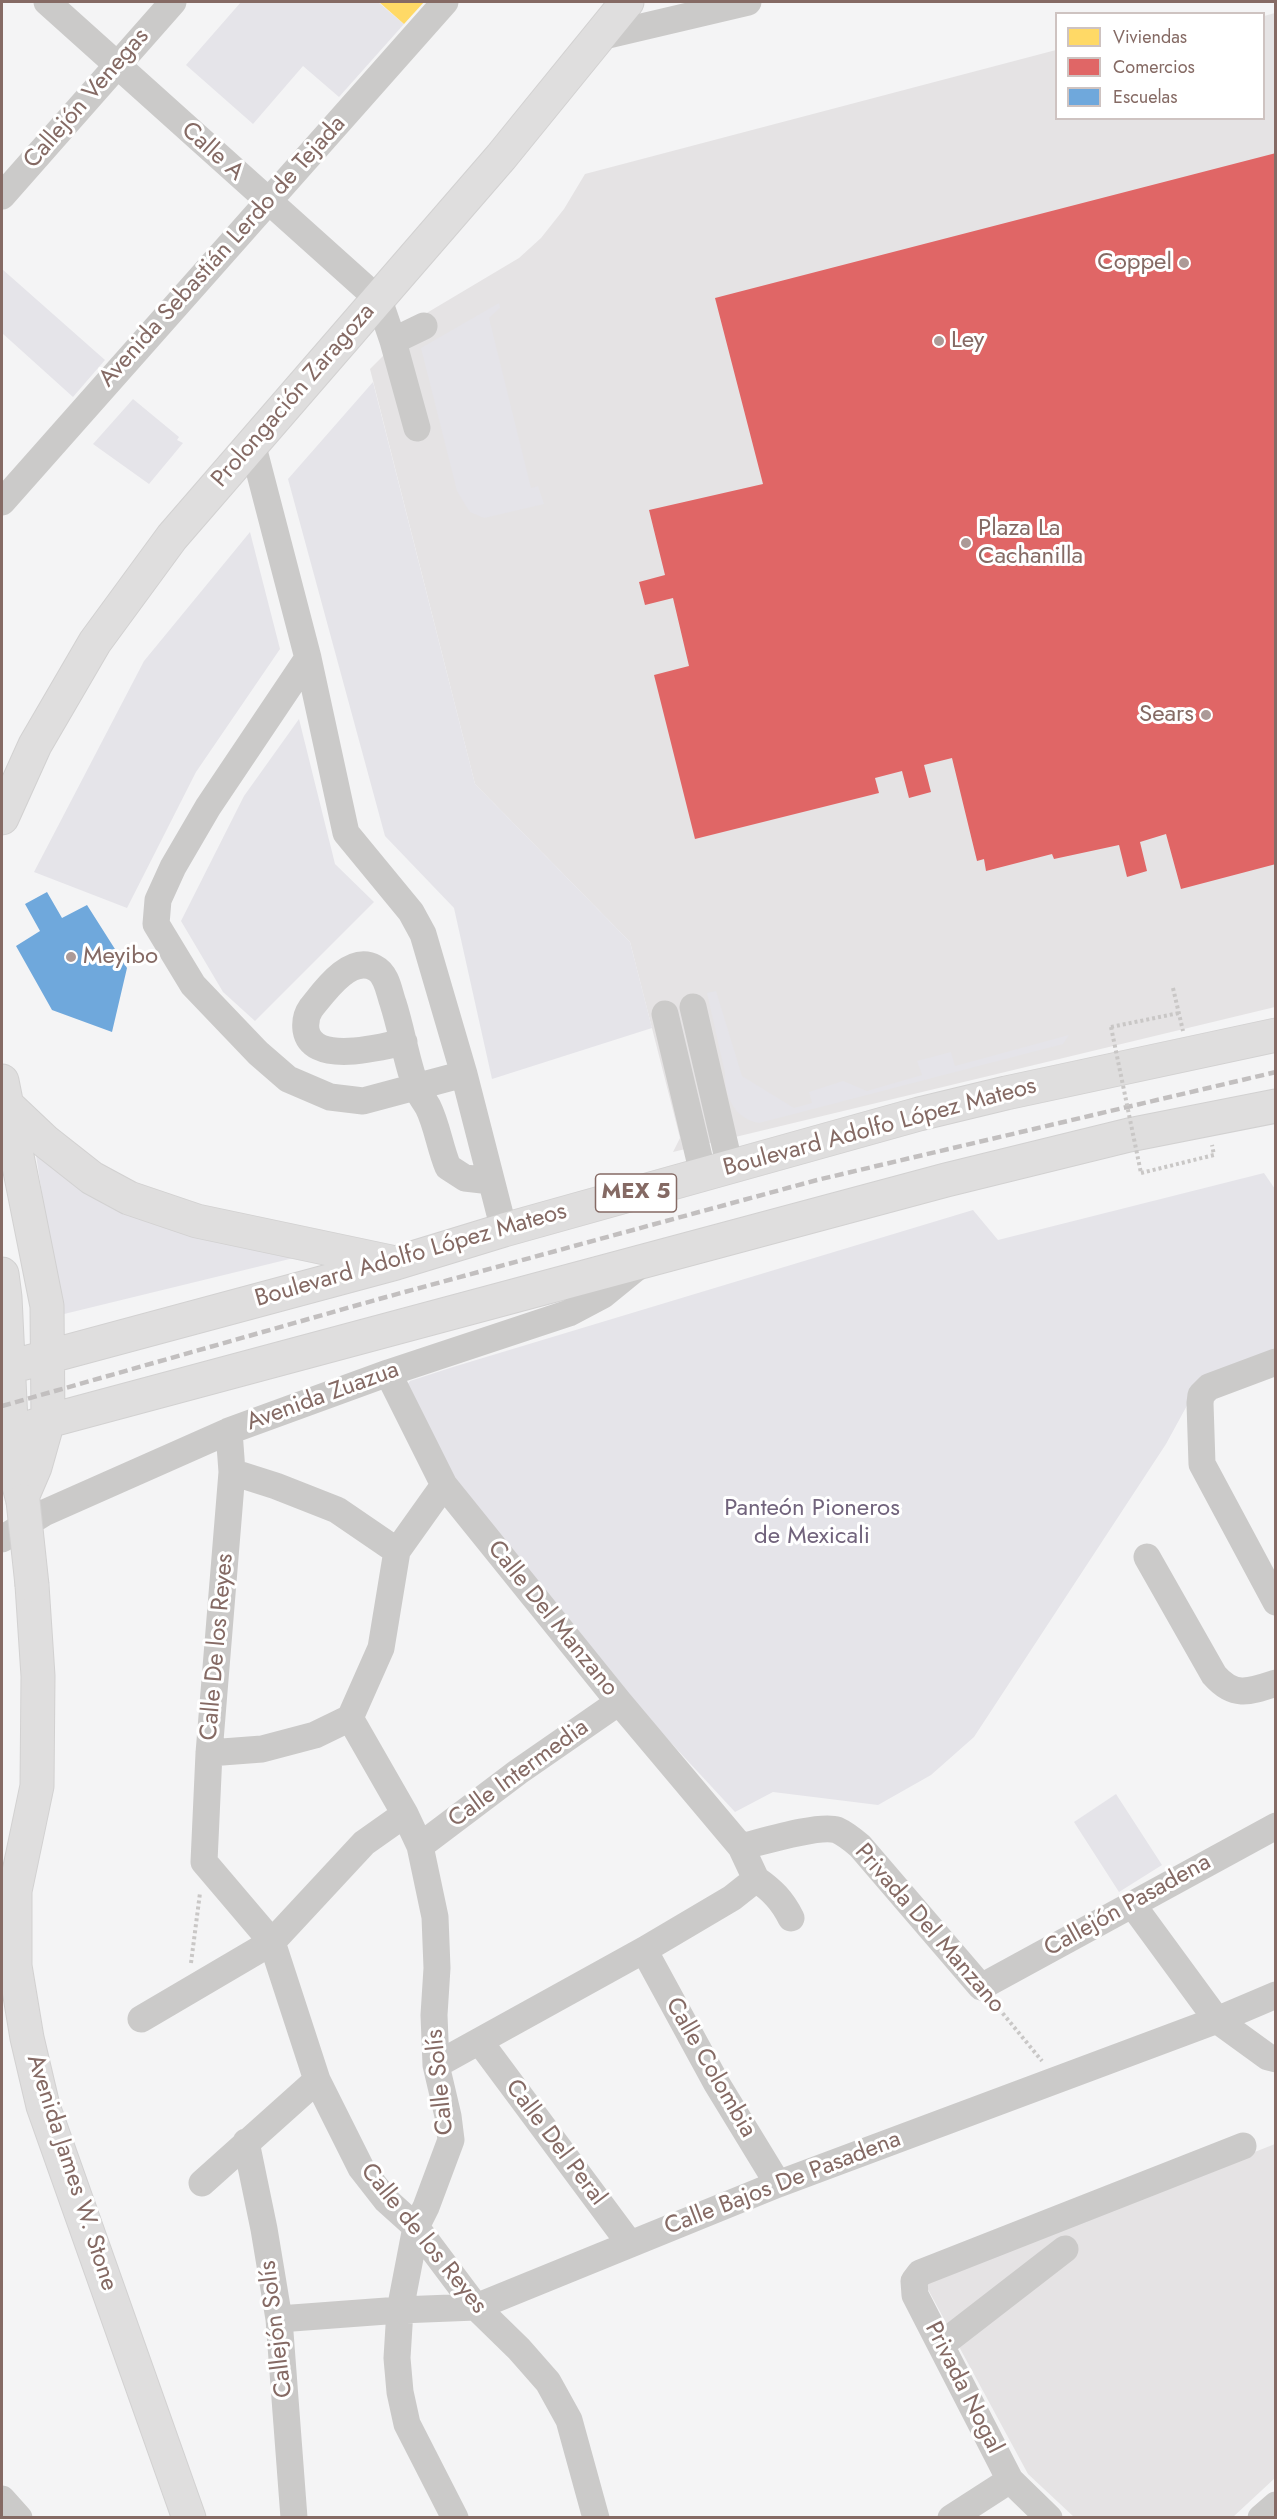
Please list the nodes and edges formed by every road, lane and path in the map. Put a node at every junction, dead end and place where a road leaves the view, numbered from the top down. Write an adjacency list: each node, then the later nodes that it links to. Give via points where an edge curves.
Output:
1 (47, 2): 7 (street, Calle A)
2 (173, 2): 7 (street, Callejón Venegas)
3 (445, 2): 9 (street, Avenida Sebastián Lerdo de Tejada)
4 (627, 2): 6 (main road, Prolongación Zaragoza)
5 (748, 2): 6 (street)
6 (595, 38): 10 (main road, Prolongación Zaragoza, via 501,157)
7 (117, 65): 8 (street, Callejón Venegas); 9 (street, Calle A)
8 (2, 196)
9 (267, 202): 10 (street, Calle A); 15 (street, Avenida Sebastián Lerdo de Tejada)
10 (379, 300): 12 (street); 14 (main road, Prolongación Zaragoza)
11 (424, 326): 12 (street)
12 (393, 341): 13 (street)
13 (417, 428)
14 (252, 443): 16 (street); 17 (main road, Prolongación Zaragoza, via 172,537 95,642 35,745)
15 (2, 502)
16 (308, 658): 25 (street, via 346,833 411,912 423,934); 26 (street, via 172,867 158,900 156,924 194,985 288,1079 330,1097 363,1101)
17 (2, 818)
18 (1173, 988): 20 (path)
19 (693, 1007): 30 (street)
20 (1179, 1013): 24 (path); 29 (path, bridge, via 1111,1027 1141,1173)
21 (665, 1014): 30 (street)
22 (1275, 1035): 24 (main road, Boulevard Adolfo López Mateos / MEX 5)
23 (404, 1042): 26 (street)
24 (1189, 1053): 30 (main road, Boulevard Adolfo López Mateos / MEX 5, via 1006,1092)
25 (464, 1074): 26 (street); 31 (street)
26 (417, 1087): 31 (street, via 448,1167 465,1178)
27 (5, 1094): 34 (main road, via 45,1141 92,1178 129,1198 197,1221); 36 (main road, via 46,1306)
28 (1275, 1106): 33 (main road, via 946,1180)
29 (1214, 1155)
30 (717, 1171): 32 (main road, Boulevard Adolfo López Mateos / MEX 5)
31 (492, 1181): 32 (street)
32 (504, 1230): 34 (main road, Boulevard Adolfo López Mateos / MEX 5)
33 (644, 1261): 39 (street, Avenida Zuazua, via 603,1295 569,1313); 40 (main road)
34 (396, 1263): 36 (main road, Boulevard Adolfo López Mateos / MEX 5)
35 (2, 1274): 38 (main road)
36 (47, 1356): 38 (main road, Boulevard Adolfo López Mateos / MEX 5); 40 (main road, Avenida James W. Stone)
37 (1275, 1362): 49 (street, via 1209,1387 1200,1403 1203,1464)
38 (5, 1368): 42 (main road, Avenida James W. Stone)
39 (388, 1373): 41 (street, Avenida Zuazua); 44 (street, Calle Del Manzano)
40 (48, 1421): 42 (main road); 45 (main road, Avenida James W. Stone, via 35,1467)
41 (229, 1431): 43 (street, Calle De los Reyes); 46 (street, Avenida Zuazua, via 44,1513)
42 (6, 1436): 45 (main road, Avenida James W. Stone)
43 (232, 1472): 47 (street, via 337,1510); 53 (street, Calle De los Reyes)
44 (444, 1485): 47 (street); 51 (street, Calle Del Manzano)
45 (17, 1490): 89 (main road, Avenida James W. Stone, bridge, via 32,1585 38,1676 37,1786 15,1891 15,1966 27,2038 44,2106)
46 (2, 1539)
47 (397, 1551): 52 (street, via 381,1648)
48 (1147, 1557): 50 (street, via 1220,1683 1239,1692)
49 (1275, 1602)
50 (1275, 1683)
51 (619, 1702): 56 (street, Calle Intermedia); 57 (street, Calle Del Manzano)
52 (351, 1718): 53 (street, via 315,1735 262,1749); 54 (street, Calle Solís)
53 (209, 1753): 58 (street, Calle De los Reyes)
54 (405, 1814): 56 (street, Calle Solís); 62 (street, via 364,1843)
55 (1275, 1826): 60 (street, Callejón Pasadena)
56 (420, 1846): 71 (street, Calle Solís, via 435,1917)
57 (741, 1847): 59 (street); 64 (street, Privada Del Manzano, via 819,1829 849,1836)
58 (204, 1862): 62 (street, Calle de los Reyes); 65 (path)
59 (756, 1879): 61 (street, via 782,1901); 63 (street, via 732,1898)
60 (1132, 1904): 64 (street, Callejón Pasadena); 68 (street)
61 (791, 1918)
62 (273, 1942): 65 (street); 72 (street, Calle de los Reyes)
63 (644, 1950): 69 (street); 77 (street, Calle Colombia, via 717,2084)
64 (981, 1987): 73 (path, Privada Del Manzano)
65 (188, 1990): 67 (street)
66 (1275, 1995): 68 (street, Calle Bajos De Pasadena)
67 (141, 2019)
68 (1217, 2020): 70 (street); 73 (street, Calle Bajos De Pasadena)
69 (480, 2042): 71 (street); 79 (street, Calle Del Peral)
70 (1275, 2059)
71 (436, 2065): 78 (street, Calle Solís, via 451,2140)
72 (317, 2080): 74 (street); 78 (street, Calle de los Reyes, via 361,2168 386,2200)
73 (1058, 2080): 77 (street, Calle Bajos De Pasadena)
74 (246, 2142): 76 (street); 83 (street, Callejón Solís)
75 (1243, 2146): 84 (street, Privada Nogal, via 920,2273 914,2281 915,2295)
76 (202, 2182)
77 (778, 2184): 79 (street, Calle Bajos De Pasadena)
78 (416, 2227): 81 (street, Calle de los Reyes); 82 (street, Calle Solís)
79 (630, 2244): 81 (street, Calle Bajos De Pasadena)
80 (1065, 2249): 84 (street)
81 (476, 2307): 82 (street, Calle Bajos De Pasadena); 92 (street, Calle de los Reyes, via 548,2382 569,2420)
82 (400, 2310): 83 (street, Calle Bajos De Pasadena); 91 (street, Calle Solís, via 397,2358 407,2424)
83 (279, 2319): 90 (street, Callejón Solís)
84 (941, 2345): 85 (street, Privada Nogal)
85 (1010, 2480): 93 (street); 94 (street, Privada Nogal)
86 (2, 2499): 88 (street)
87 (1275, 2505): 95 (street)
88 (19, 2517)
89 (189, 2517)
90 (294, 2517)
91 (455, 2517)
92 (596, 2517)
93 (951, 2517)
94 (1049, 2517)
95 (1261, 2517)

